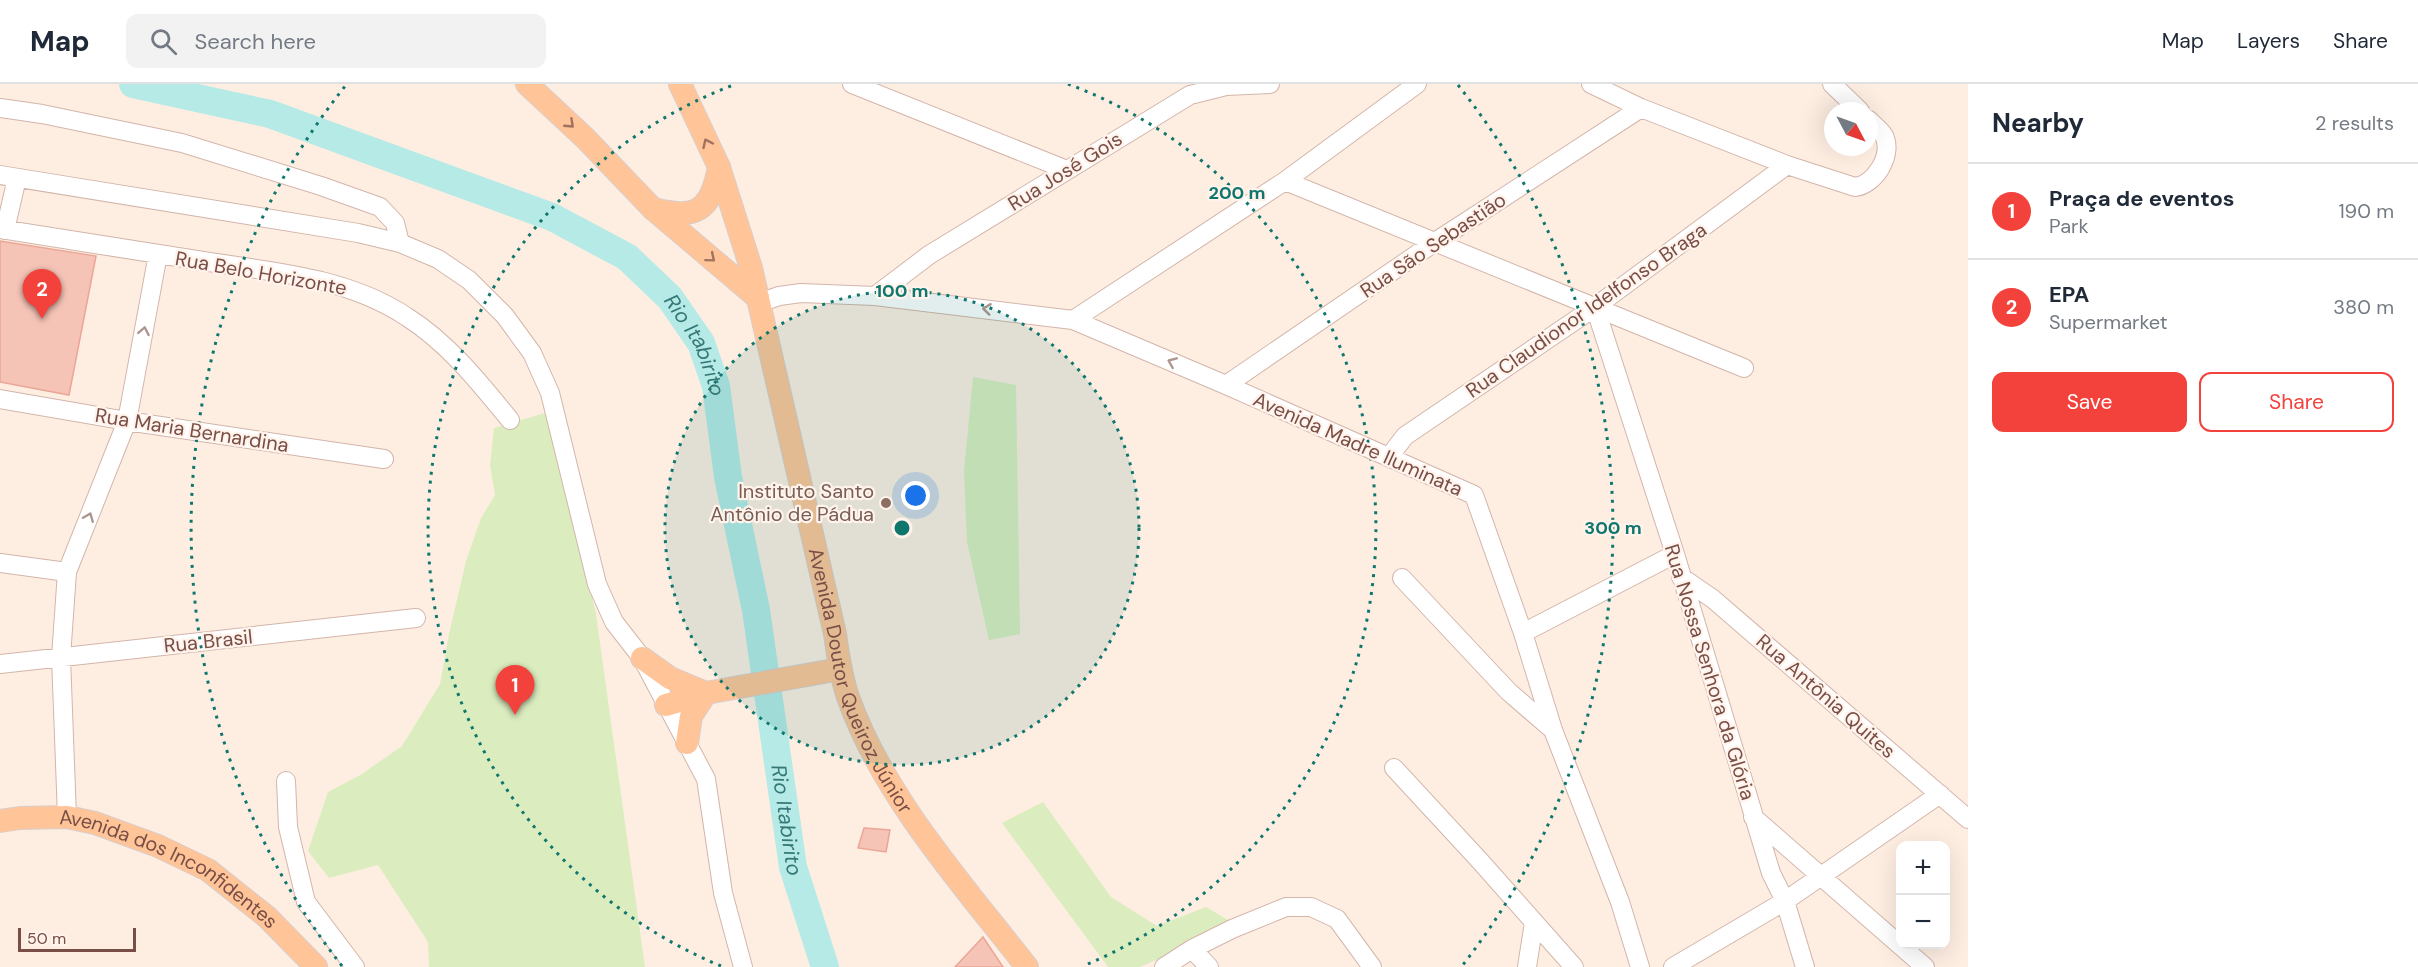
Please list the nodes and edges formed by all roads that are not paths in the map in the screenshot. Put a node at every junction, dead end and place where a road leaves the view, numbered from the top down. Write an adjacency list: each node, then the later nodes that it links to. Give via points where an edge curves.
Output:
1 (527, 84): 17 (main road, one-way to 17)
2 (680, 84): 13 (main road, Avenida Doutor Queiroz Júnior, one-way to 2)
3 (852, 84): 14 (street)
4 (1270, 84): 14 (street, Rua José Gois, via 1226,86 1190,95)
5 (1417, 84): 16 (street)
6 (1591, 84): 10 (street)
7 (1832, 84): 8 (street)
8 (1851, 102)
9 (0, 108): 20 (street, via 182,143 321,186 380,207 395,223)
10 (1641, 108): 12 (street); 19 (street, Rua São Sebastião)
11 (1878, 129): 12 (street, via 1885,136 1885,157 1863,186 1846,186)
12 (1787, 165): 24 (street, Rua Claudionor Idelfonso Braga)
13 (719, 167): 17 (main road, via 715,189 698,210 684,214); 23 (main road, Avenida Doutor Queiroz Júnior)
14 (1067, 170): 22 (street, Rua José Gois, via 929,255)
15 (8, 176): 18 (street); 20 (street)
16 (1286, 181): 19 (street); 25 (street)
17 (652, 208): 23 (main road, one-way to 23)
18 (3, 229): 21 (street, Rua Belo Horizonte)
19 (1435, 242): 24 (street); 27 (street, Rua São Sebastião)
20 (400, 243): 41 (street, via 438,259 469,280 505,316 532,353 550,393 597,584 614,622)
21 (158, 254): 29 (street, Rua Belo Horizonte, via 309,278 367,294 407,316 445,347); 30 (street, one-way to 21)
22 (875, 296): 23 (street, Avenida Madre Iluminata, via 801,293); 25 (street, Avenida Madre Iluminata, one-way to 22)
23 (759, 300): 43 (main road, Avenida Doutor Queiroz Júnior)
24 (1595, 307): 26 (street); 31 (street, Rua Claudionor Idelfonso Braga, via 1405,436); 33 (street, Rua Nossa Senhora da Glória)
25 (1073, 320): 27 (street, Avenida Madre Iluminata, one-way to 25)
26 (1744, 368)
27 (1226, 385): 31 (street, Avenida Madre Iluminata)
28 (0, 399): 30 (street, Rua Maria Bernardina)
29 (510, 420)
30 (127, 421): 32 (street, Rua Maria Bernardina); 35 (street, one-way to 30)
31 (1389, 457): 39 (street, Avenida Madre Iluminata, via 1474,495)
32 (384, 459)
33 (1675, 554): 36 (street, Rua Nossa Senhora da Glória); 39 (street)
34 (0, 563): 35 (street)
35 (67, 572): 40 (street)
36 (1681, 576): 50 (street, Rua Antônia Quites, via 1713,599); 52 (street, Rua Nossa Senhora da Glória)
37 (1402, 578): 46 (street, via 1509,692)
38 (416, 618): 40 (street, Rua Brasil)
39 (1523, 633): 46 (street, Avenida Madre Iluminata)
40 (61, 657): 42 (street, Rua Brasil); 51 (street)
41 (642, 658): 44 (main road, via 670,678); 45 (street)
42 (0, 664)
43 (840, 669): 44 (main road); 62 (main road, Avenida Doutor Queiroz Júnior, via 874,753 915,823)
44 (712, 692): 45 (main road); 47 (main road, via 691,716)
45 (666, 705): 47 (street)
46 (1553, 730): 68 (street, Avenida Madre Iluminata, via 1620,902)
47 (687, 743): 61 (street, via 706,779 723,893)
48 (1394, 768): 57 (street)
49 (286, 781): 60 (street, via 288,827 306,902)
50 (1940, 794): 53 (street, Rua Antônia Quites); 55 (street)
51 (67, 817): 54 (main road, Avenida dos Inconfidentes); 59 (main road, Avenida dos Inconfidentes, via 158,846 208,870 267,917)
52 (1754, 817): 55 (street); 56 (street, Rua Nossa Senhora da Glória, via 1771,873)
53 (1968, 819)
54 (0, 821)
55 (1821, 875): 56 (street); 71 (street)
56 (1785, 901): 69 (street); 70 (street, Rua Nossa Senhora da Glória)
57 (1534, 922): 66 (street); 67 (street)
58 (1192, 949): 63 (street); 64 (street); 65 (street, via 1286,907 1311,907 1337,919)
59 (312, 965)
60 (355, 967)
61 (742, 967)
62 (1027, 967)
63 (1164, 967)
64 (1209, 967)
65 (1372, 967)
66 (1527, 967)
67 (1574, 967)
68 (1640, 967)
69 (1673, 967)
70 (1805, 967)
71 (1925, 967)

